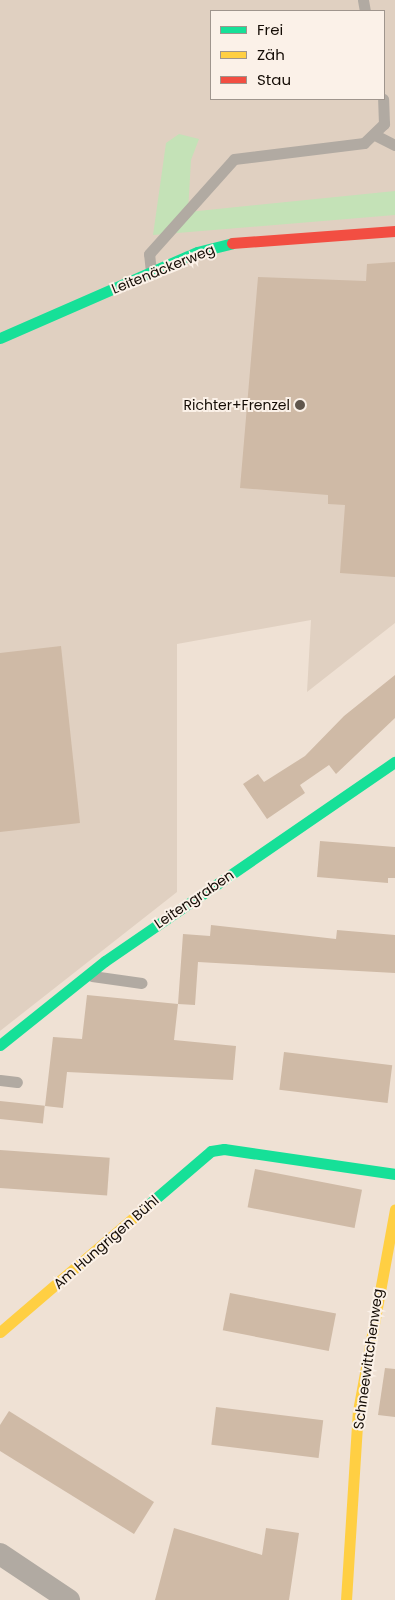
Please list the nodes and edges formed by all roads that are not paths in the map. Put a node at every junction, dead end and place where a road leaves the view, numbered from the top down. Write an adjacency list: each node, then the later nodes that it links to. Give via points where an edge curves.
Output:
1 (383, 100): 2 (lane, via 384,124)
2 (377, 136): 3 (lane); 5 (lane, via 364,143 234,159 149,254)
3 (395, 145)
4 (395, 231): 5 (street, Leitenäckerweg, via 238,241)
5 (152, 272): 6 (street, Leitenäckerweg)
6 (0, 338)
7 (395, 762): 8 (street, Leitengraben)
8 (86, 975): 9 (lane); 10 (street, Leitengraben)
9 (142, 982)
10 (0, 1045)
11 (0, 1080): 12 (lane)
12 (18, 1082)
13 (395, 1174): 15 (street, Am Hungrigen Bühl, via 224,1149 211,1151)
14 (395, 1208): 18 (street, Schneewittchenweg, via 358,1411)
15 (0, 1332)
16 (0, 1554): 17 (street)
17 (69, 1600)
18 (346, 1600)

